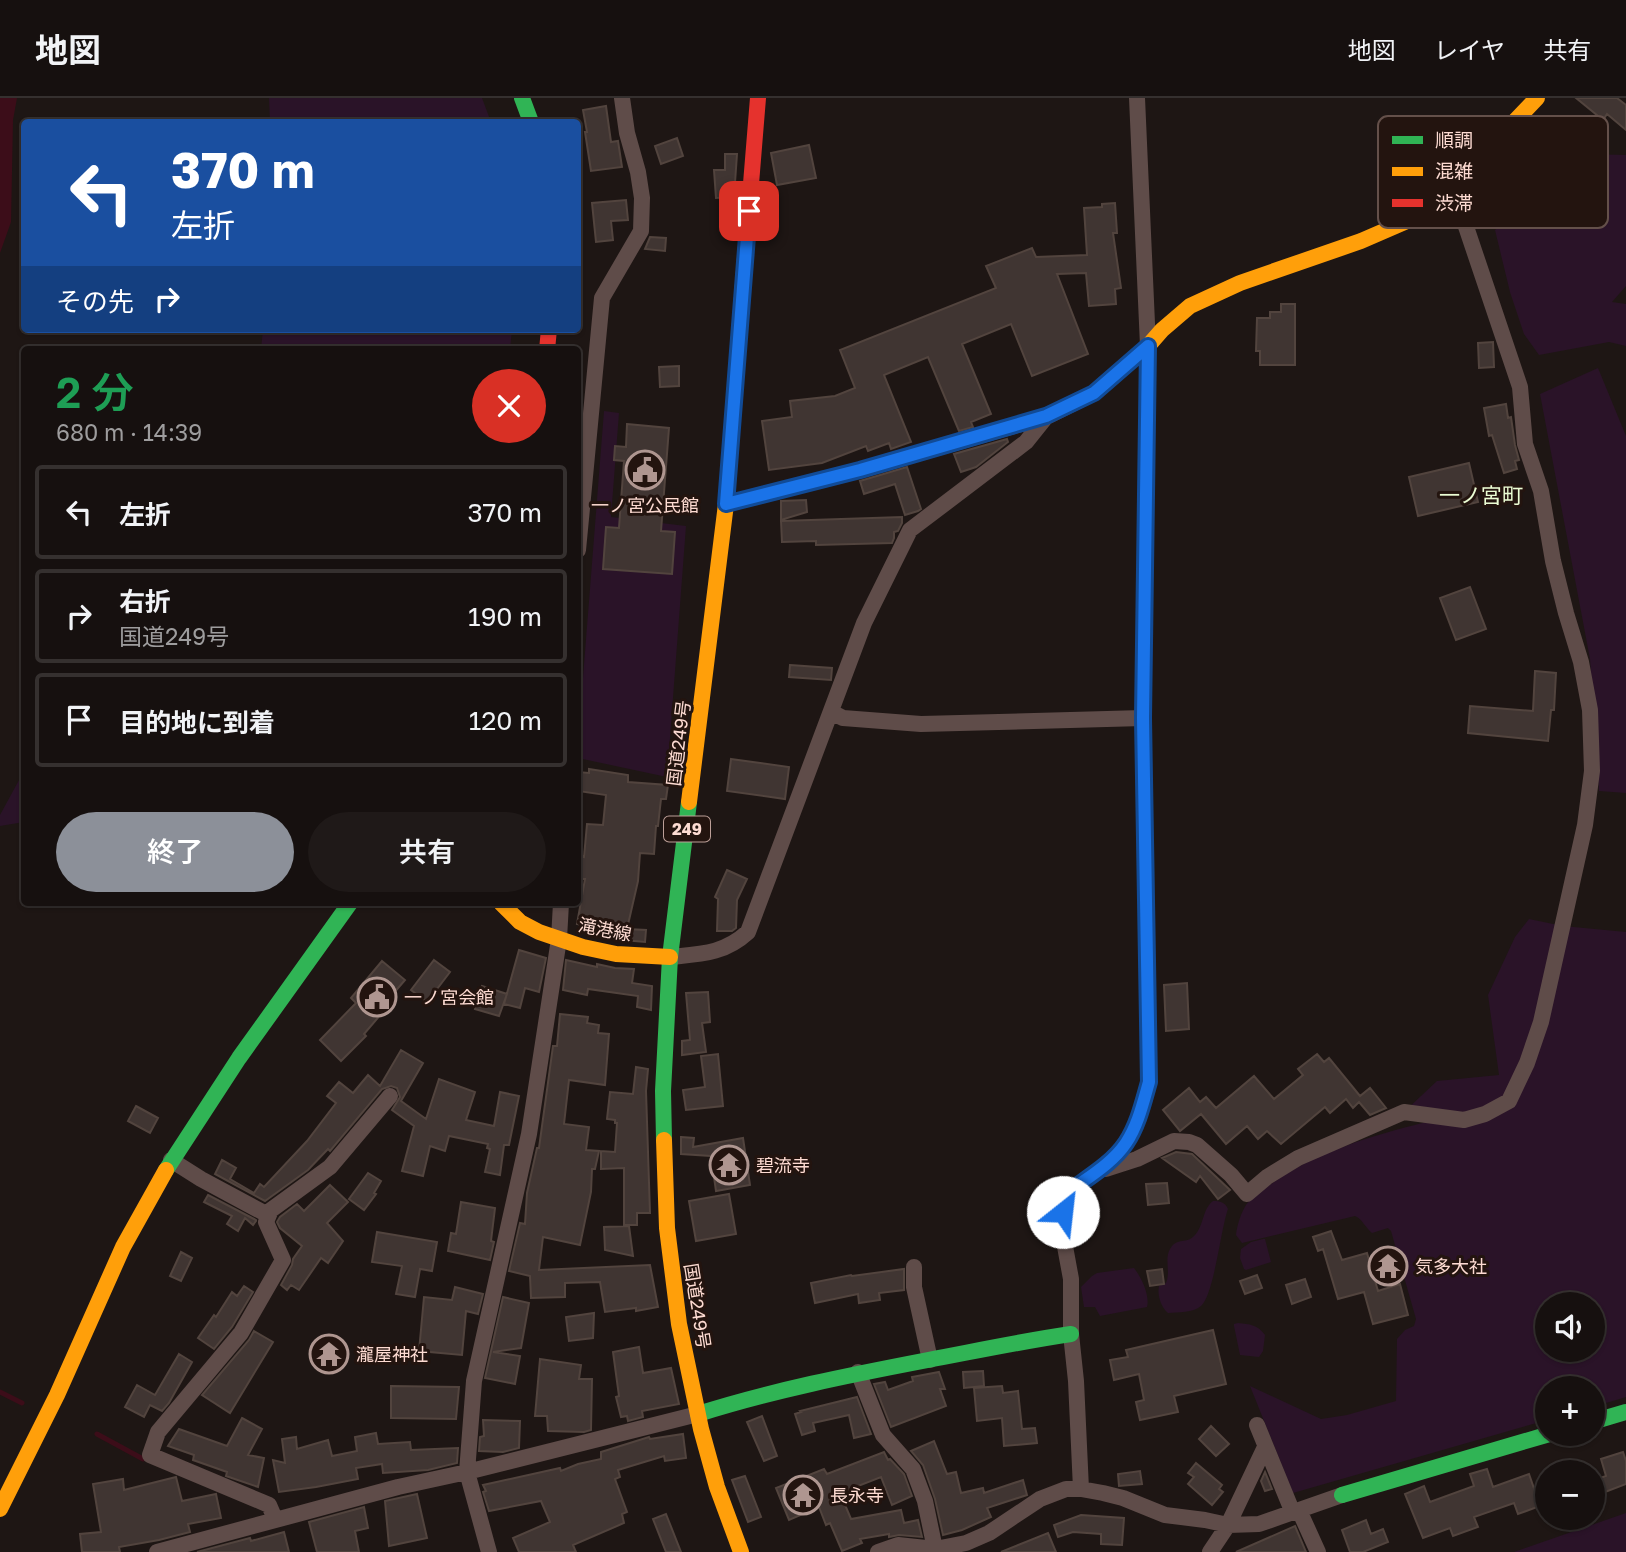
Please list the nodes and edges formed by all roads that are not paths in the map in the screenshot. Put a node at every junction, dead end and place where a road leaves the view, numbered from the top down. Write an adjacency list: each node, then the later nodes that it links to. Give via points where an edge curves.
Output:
1 (523, 98): 7 (main road)
2 (622, 98): 13 (street, via 642,198 641,231 602,298)
3 (758, 98): 12 (main road, 国道249号 / 249)
4 (1137, 98): 10 (street)
5 (1536, 98): 6 (main road)
6 (1518, 116)
7 (530, 119)
8 (1390, 228): 10 (main road, via 1190,306)
9 (1466, 228): 23 (street, via 1520,387 1525,444 1541,491 1553,561 1590,710 1592,771 1585,825 1541,1022 1527,1063 1509,1101 1485,1114 1464,1120 1404,1112 1301,1157 1247,1194 1189,1142 1174,1141 1137,1159)
10 (1148, 346): 11 (street, via 1094,393); 15 (street)
11 (1046, 416): 12 (street); 14 (street, via 1026,442 910,530 864,623)
12 (726, 504): 20 (main road, 国道249号 / 249)
13 (581, 518)
14 (831, 712): 15 (street, via 843,718 921,724); 20 (street, via 748,932 711,953)
15 (1143, 718): 23 (street, via 1149,1082 1128,1141)
16 (348, 906): 22 (main road)
17 (504, 906): 19 (main road, 滝港線, via 520,922)
18 (561, 906): 19 (street)
19 (559, 939): 20 (main road, 滝港線, via 616,954); 35 (street, via 529,1134 474,1381)
20 (670, 957): 30 (main road, 国道249号 / 249, via 663,1091 667,1228 679,1324)
21 (390, 1096): 24 (street, via 330,1167)
22 (171, 1160): 24 (street); 38 (main road, via 123,1247)
23 (1096, 1171): 26 (street, via 1063,1200)
24 (268, 1215): 40 (street, via 266,1222 283,1260 241,1333 159,1432 150,1455 269,1505)
25 (914, 1267): 27 (street)
26 (1072, 1334): 27 (main road); 36 (street)
27 (930, 1360): 28 (main road)
28 (858, 1372): 30 (main road); 42 (street, via 883,1435 913,1469)
29 (1626, 1412): 31 (main road)
30 (698, 1414): 35 (street); 45 (main road, 国道249号 / 249)
31 (1605, 1418)
32 (1256, 1425): 34 (street)
33 (1535, 1438): 37 (main road)
34 (1265, 1447): 39 (street); 41 (street)
35 (467, 1472): 40 (street); 44 (street)
36 (1081, 1489): 41 (street, via 1123,1498 1165,1515); 42 (street, via 1066,1489 1040,1499 989,1533)
37 (1342, 1495): 39 (street)
38 (0, 1510)
39 (1296, 1512): 41 (street, via 1259,1524); 48 (street)
40 (275, 1519): 43 (street)
41 (1228, 1525): 47 (street)
42 (936, 1549): 46 (street, via 898,1545)
43 (157, 1552)
44 (489, 1552)
45 (741, 1552)
46 (878, 1552)
47 (1210, 1552)
48 (1318, 1552)

